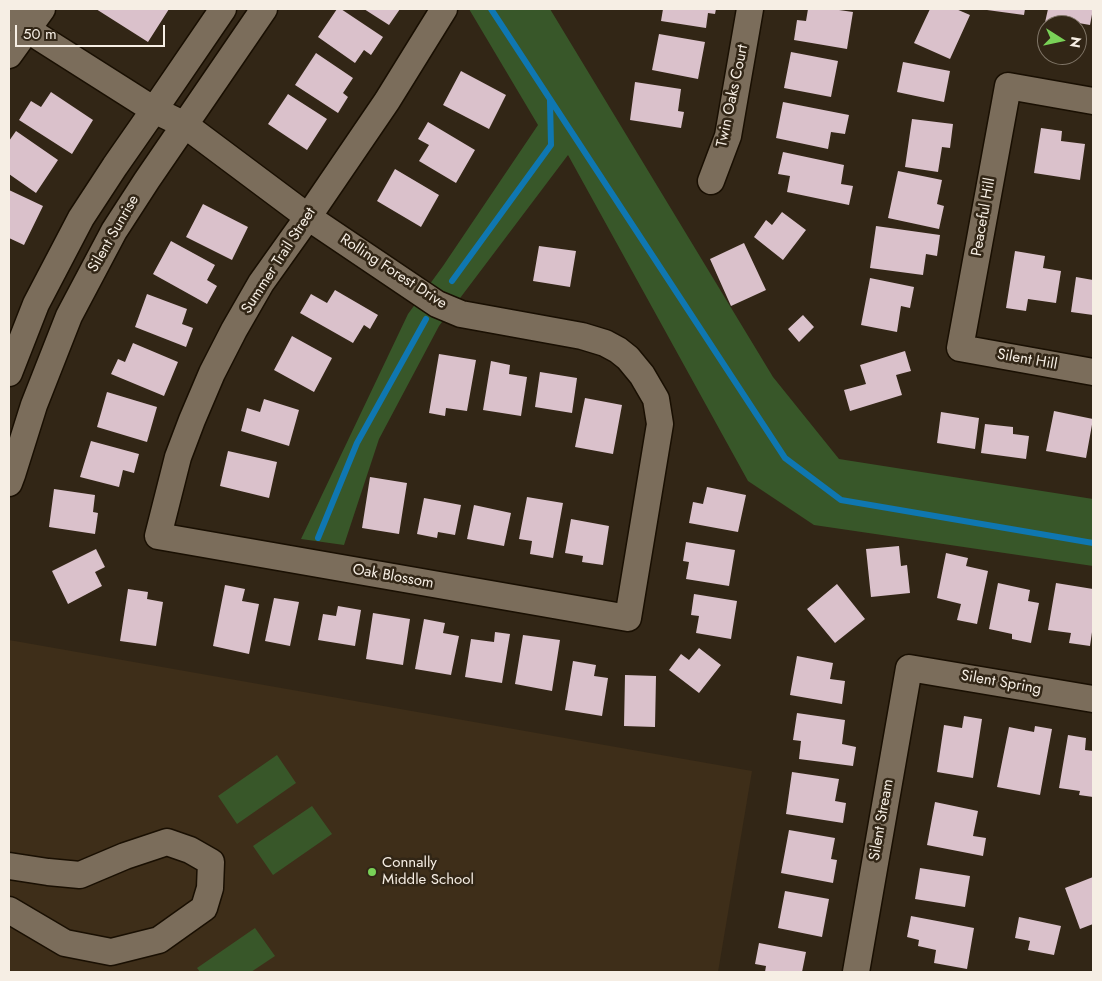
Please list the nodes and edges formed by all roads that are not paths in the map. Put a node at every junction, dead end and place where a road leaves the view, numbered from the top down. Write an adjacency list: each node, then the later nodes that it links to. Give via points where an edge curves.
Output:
1 (223, 9): 9 (street)
2 (264, 9): 10 (street, Silent Sunrise)
3 (444, 9): 12 (street, Summer Trail Street, via 387,101)
4 (750, 9): 11 (street, Twin Oaks Court, via 728,136)
5 (9, 11): 6 (street, Rolling Forest Drive)
6 (35, 19): 7 (street); 9 (street, Rolling Forest Drive)
7 (9, 55)
8 (1093, 101): 13 (street, Peaceful Hill, via 1008,86)
9 (154, 110): 10 (street, Rolling Forest Drive); 15 (street, via 81,218 36,304)
10 (184, 124): 12 (street, Rolling Forest Drive); 16 (street, Silent Sunrise, via 114,231 70,316 34,406)
11 (711, 182)
12 (308, 217): 17 (street, Summer Trail Street, via 261,283 212,373 178,457); 18 (street, Rolling Forest Drive, via 437,304 461,314 605,343 628,358 642,375 656,400 660,424)
13 (960, 348): 14 (street, Silent Hill)
14 (1093, 372)
15 (9, 373)
16 (9, 483)
17 (158, 536): 18 (street, Oak Blossom)
18 (628, 618)
19 (909, 668): 20 (street, Silent Spring); 23 (street, Silent Stream)
20 (1093, 699)
21 (9, 866): 22 (street, via 80,875 168,842 211,862 210,888 204,908 159,940 110,952 65,943)
22 (9, 910)
23 (856, 972)

